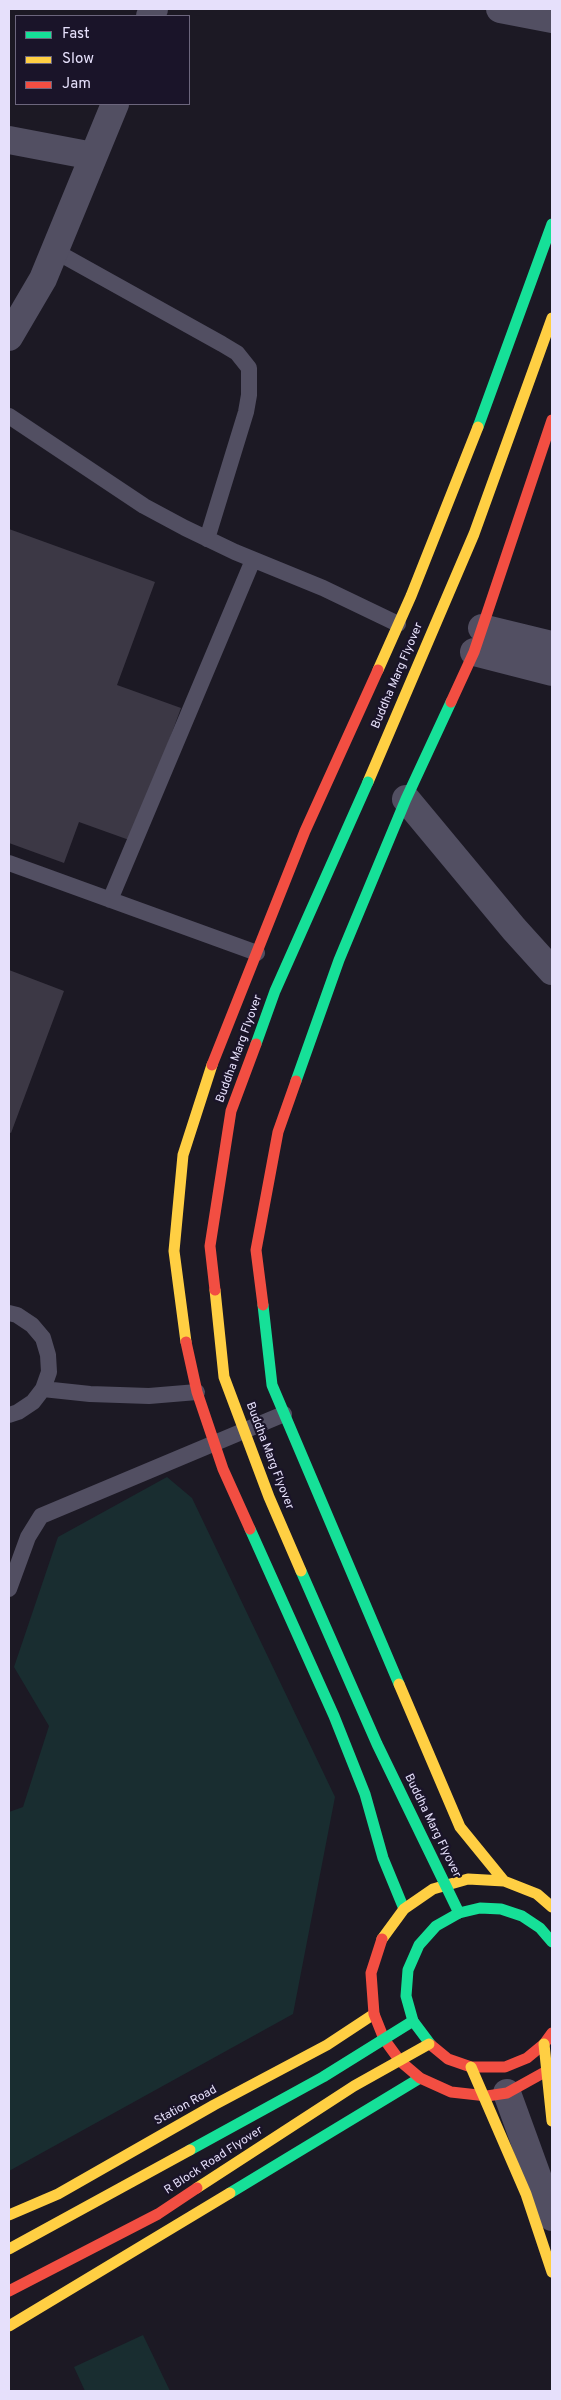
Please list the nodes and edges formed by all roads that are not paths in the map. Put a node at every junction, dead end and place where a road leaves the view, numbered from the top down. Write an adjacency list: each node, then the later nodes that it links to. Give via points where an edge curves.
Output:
1 (500, 9): 2 (street)
2 (552, 19)
3 (114, 105): 5 (street)
4 (9, 140): 5 (street)
5 (93, 156): 7 (street)
6 (552, 224): 14 (main road, via 464,464)
7 (55, 251): 9 (street, via 43,279); 12 (lane, via 237,353 249,368 246,412)
8 (552, 318): 33 (main road, Buddha Marg Flyover, bridge, via 474,534 275,991 232,1111 210,1246 224,1377 269,1497 377,1744)
9 (9, 337)
10 (9, 416): 12 (lane, via 144,506)
11 (552, 420): 15 (main road)
12 (206, 539): 13 (lane)
13 (253, 560): 14 (lane, via 323,588); 20 (lane)
14 (398, 624): 21 (main road, via 305,832)
15 (478, 640): 16 (street); 17 (street); 18 (main road)
16 (552, 645)
17 (552, 672)
18 (406, 799): 22 (street); 26 (main road, via 339,960 278,1132 256,1250 272,1385)
19 (9, 864): 20 (lane)
20 (110, 900): 21 (lane)
21 (257, 953): 25 (main road, via 211,1069 183,1155 174,1251 185,1339)
22 (552, 971)
23 (9, 1313): 24 (lane, via 32,1325 43,1338 49,1372)
24 (43, 1389): 25 (lane, via 150,1396); 27 (lane, via 33,1402)
25 (197, 1392): 28 (main road)
26 (284, 1414): 28 (lane); 30 (main road, via 460,1827)
27 (9, 1415)
28 (214, 1444): 29 (lane, via 40,1516 28,1537); 32 (main road, via 334,1716 365,1794 383,1858)
29 (9, 1589)
30 (504, 1881): 31 (main road, via 541,1892); 32 (main road, via 468,1879 433,1889)
31 (552, 1907)
32 (404, 1909): 37 (main road, via 382,1938 372,1973)
33 (459, 1913): 35 (main road, via 480,1908 501,1909 522,1916); 38 (main road, via 436,1926 419,1945 408,1970 406,1996)
34 (552, 1919): 35 (main road)
35 (540, 1928): 36 (main road)
36 (552, 1942)
37 (374, 2014): 44 (main road, via 384,2039 400,2061); 47 (main road, Station Road, via 327,2045 58,2194)
38 (413, 2021): 40 (main road); 49 (main road, R Block Road Flyover, bridge, via 323,2077)
39 (552, 2033): 41 (main road)
40 (428, 2044): 42 (main road, via 448,2058); 51 (main road, R Block Road Flyover, bridge, via 354,2086 158,2214)
41 (544, 2044): 42 (main road, via 527,2058 505,2066); 46 (main road, bridge)
42 (471, 2066): 50 (main road, bridge, via 526,2194)
43 (552, 2068): 45 (main road)
44 (420, 2078): 45 (main road, via 451,2092 487,2096); 52 (main road)
45 (507, 2093): 48 (street)
46 (552, 2121)
47 (9, 2215)
48 (552, 2217)
49 (9, 2249)
50 (552, 2272)
51 (9, 2291)
52 (9, 2326)

